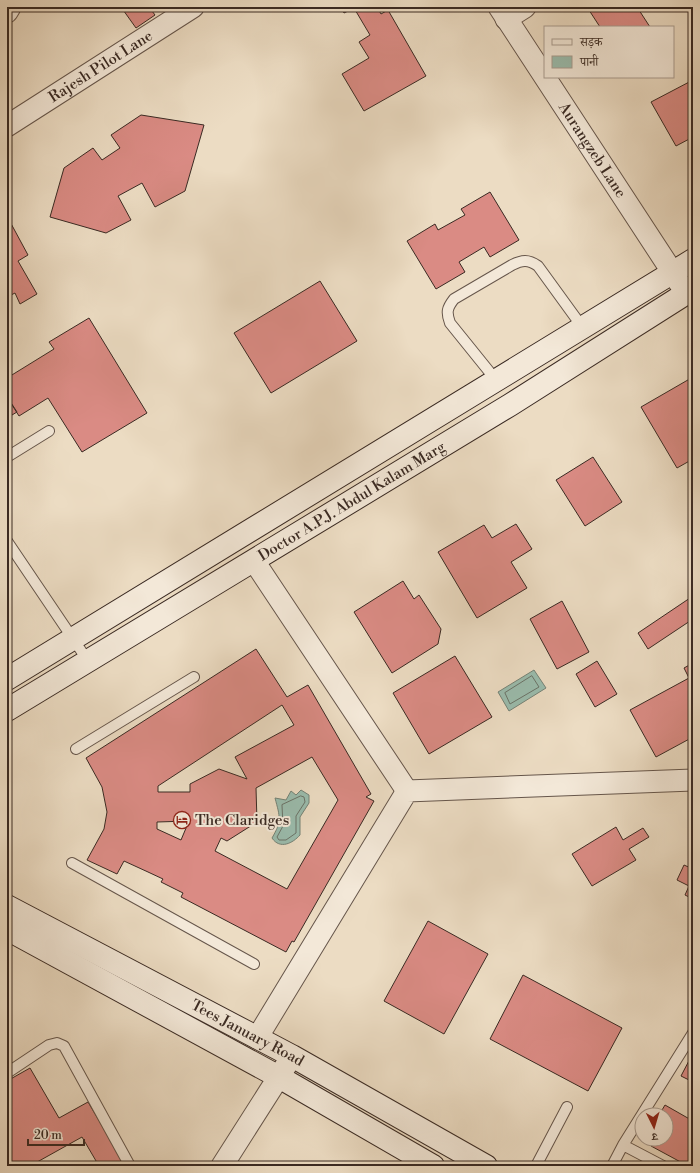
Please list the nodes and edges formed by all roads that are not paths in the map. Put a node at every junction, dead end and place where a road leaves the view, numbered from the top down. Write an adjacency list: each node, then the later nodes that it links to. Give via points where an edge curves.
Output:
1 (10, 7): 4 (street)
2 (194, 7): 8 (street, Rajesh Pilot Lane)
3 (525, 7): 5 (street)
4 (7, 12)
5 (502, 13): 6 (street, Aurangzeb Lane)
6 (544, 77)
7 (545, 78): 10 (street, Aurangzeb Lane)
8 (7, 126)
9 (693, 260): 10 (main road, Doctor A.P.J. Abdul Kalam Marg)
10 (673, 273): 11 (street, Aurangzeb Lane); 12 (main road, Doctor A.P.J. Abdul Kalam Marg)
11 (690, 291): 17 (main road, Doctor A.P.J. Abdul Kalam Marg, via 510,405)
12 (583, 328): 13 (main road, Doctor A.P.J. Abdul Kalam Marg); 13 (lane, via 538,266 532,261 522,260 512,265 448,306 447,315 450,322)
13 (496, 380): 18 (main road, Doctor A.P.J. Abdul Kalam Marg)
14 (49, 431): 15 (lane)
15 (7, 457)
16 (7, 541): 18 (lane)
17 (254, 561): 19 (main road, Doctor A.P.J. Abdul Kalam Marg); 25 (street)
18 (74, 638): 19 (lane); 21 (main road, Doctor A.P.J. Abdul Kalam Marg)
19 (88, 661): 22 (main road, Doctor A.P.J. Abdul Kalam Marg)
20 (194, 677): 23 (lane)
21 (7, 679)
22 (7, 710)
23 (76, 749)
24 (693, 780): 25 (street)
25 (407, 791): 31 (street)
26 (72, 863): 29 (lane)
27 (7, 906): 31 (main road, Tees January Road)
28 (7, 929): 34 (main road, Tees January Road)
29 (254, 964)
30 (693, 1033): 36 (lane)
31 (257, 1038): 32 (main road, Tees January Road)
32 (292, 1056): 34 (street); 40 (main road, Tees January Road)
33 (7, 1073): 37 (lane, via 49,1045 57,1043 64,1046)
34 (279, 1078): 38 (street); 39 (main road, Tees January Road)
35 (567, 1107): 41 (lane)
36 (623, 1145): 42 (lane); 43 (lane)
37 (130, 1166)
38 (222, 1166)
39 (433, 1166)
40 (486, 1166)
41 (536, 1166)
42 (612, 1166)
43 (662, 1166)

